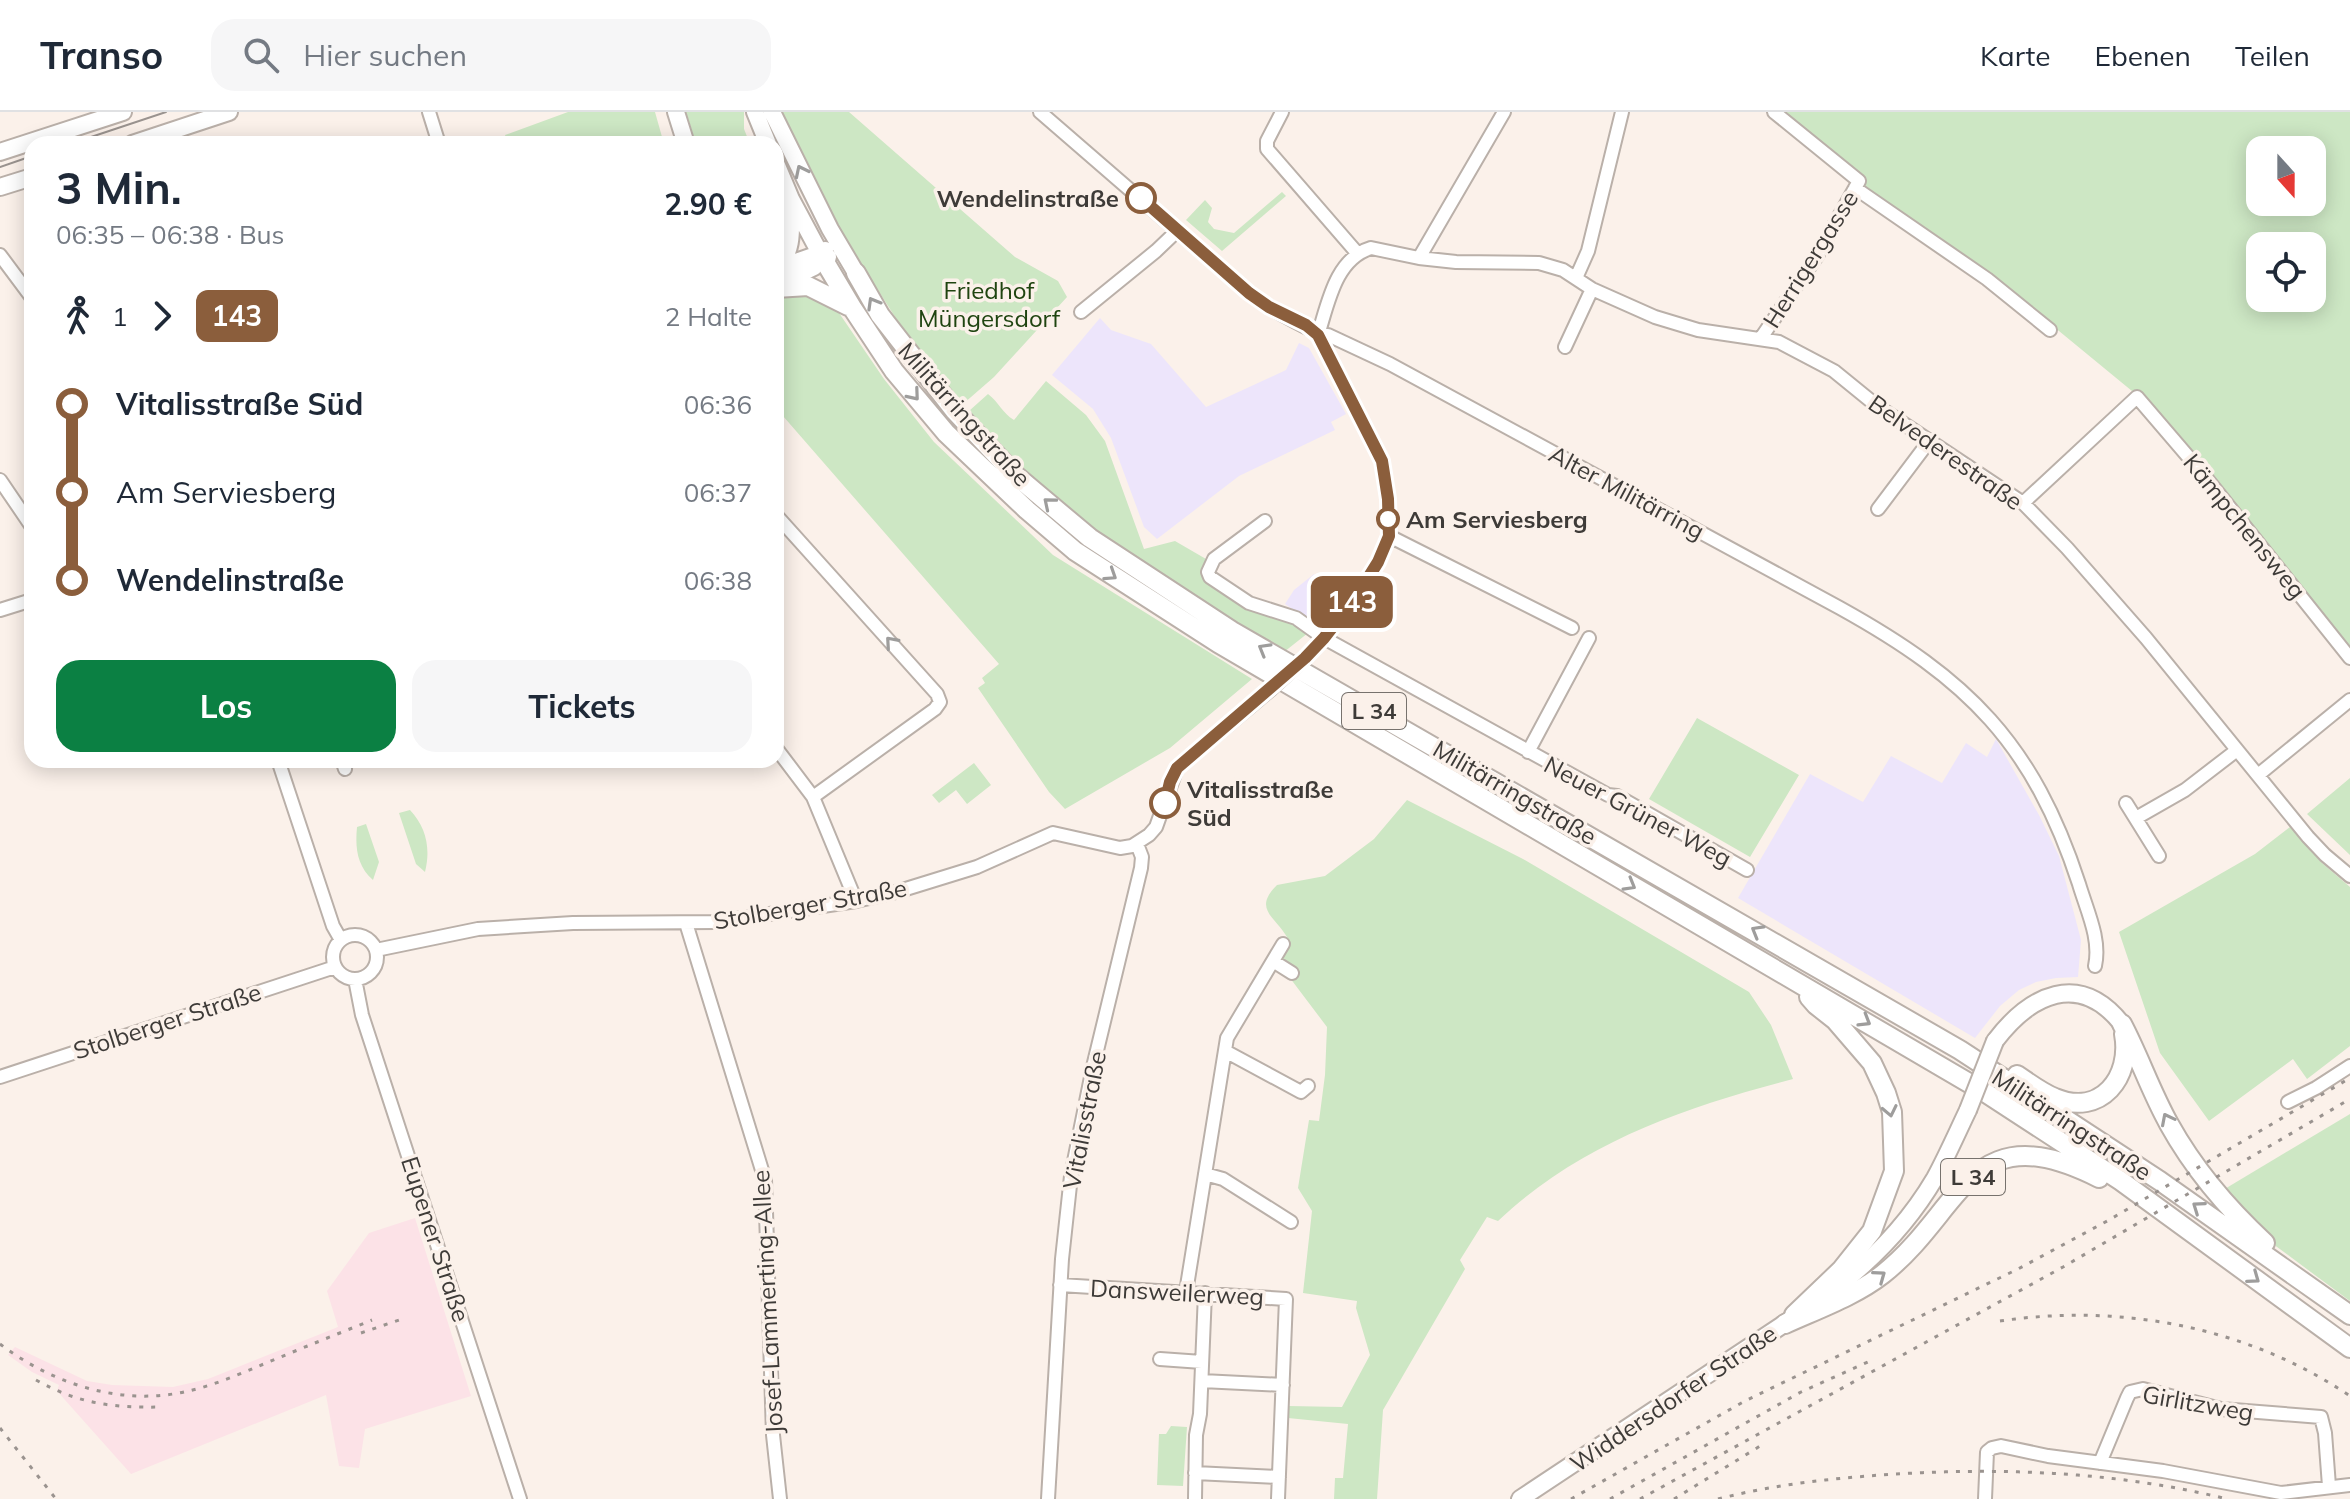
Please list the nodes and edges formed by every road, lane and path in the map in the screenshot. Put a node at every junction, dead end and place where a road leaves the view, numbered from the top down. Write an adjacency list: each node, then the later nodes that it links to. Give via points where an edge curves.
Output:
1 (123, 112): 12 (main road)
2 (229, 112): 14 (main road)
3 (429, 112): 15 (street)
4 (676, 112): 16 (main road)
5 (755, 112): 17 (main road)
6 (772, 112): 19 (main road, Militärringstraße / L 34, one-way to 6)
7 (1040, 112): 28 (street, Alter Militärring)
8 (1282, 112): 29 (street, via 1267,141 1271,154)
9 (1504, 112): 32 (street)
10 (1622, 112): 36 (street, via 1588,251)
11 (1774, 112): 24 (street)
12 (91, 117): 13 (main road)
13 (42, 136)
14 (156, 136)
15 (436, 136)
16 (684, 136)
17 (765, 136)
18 (784, 136): 27 (main road, Militärringstraße / L 34, one-way to 18)
19 (784, 136)
20 (24, 143): 21 (main road)
21 (0, 152)
22 (24, 180): 25 (main road)
23 (784, 182): 26 (main road, Militärringstraße / L 34)
24 (1857, 184): 43 (street); 45 (street, Herrigergasse, via 1817,256)
25 (0, 187)
26 (791, 199): 31 (main road, Militärringstraße / L 34); 33 (main road, via 792,234)
27 (830, 229): 31 (main road); 35 (main road, Militärringstraße / L 34)
28 (1178, 230): 42 (street); 44 (street, Alter Militärring, via 1255,298)
29 (1358, 254): 32 (street, Belvederestraße, via 1371,248); 44 (street, via 1341,270)
30 (0, 255): 39 (street)
31 (822, 257): 34 (main road); 35 (main road, via 836,257); 37 (main road); 41 (highway, Militärringstraße / L 34)
32 (1419, 258): 36 (street, Belvederestraße, via 1539,263)
33 (784, 260)
34 (784, 266)
35 (856, 273): 86 (highway, Militärringstraße / L 34, one-way to 35, via 1232,631 1090,538 1015,475 954,410 880,315)
36 (1576, 278): 40 (street, Belvederestraße)
37 (784, 282)
38 (784, 286): 41 (highway, via 808,286)
39 (24, 287)
40 (1592, 289): 45 (street, Belvederestraße, via 1698,330); 46 (street)
41 (853, 309): 84 (highway, Militärringstraße / L 34, one-way to 84, via 894,371 946,433 1075,551 1218,643)
42 (1081, 312)
43 (2050, 330)
44 (1318, 335): 54 (street, via 1382,461); 80 (street, Alter Militärring, via 1371,355 1840,608 1966,692 2029,768 2050,809 2092,924)
45 (1761, 338): 47 (street, Belvederestraße, via 1821,364)
46 (1565, 347)
47 (1930, 440): 49 (street, Belvederestraße); 50 (street)
48 (0, 480): 51 (street)
49 (2023, 503): 60 (street, Kämpchensweg, via 2137,397); 62 (street, Belvederestraße, via 2146,638)
50 (1878, 509)
51 (24, 515)
52 (1265, 521): 58 (street, via 1214,559 1210,577 1249,603 1296,618)
53 (784, 524): 67 (street, one-way to 53, via 940,702)
54 (1389, 536): 57 (street); 58 (street, via 1358,594)
55 (24, 602): 56 (street)
56 (0, 610)
57 (1572, 628)
58 (1324, 638): 63 (street, Neuer Grüner Weg); 70 (street, bridge, via 1176,770 1156,827)
59 (1589, 638): 63 (street, Neuer Grüner Weg)
60 (2350, 658)
61 (2350, 700): 66 (street)
62 (2237, 750): 66 (street, Belvederestraße); 69 (street, via 2185,790)
63 (1528, 752): 72 (street, Neuer Grüner Weg)
64 (784, 759): 67 (street)
65 (281, 768): 76 (street)
66 (2258, 775): 73 (street, Belvederestraße, via 2325,855)
67 (813, 797): 74 (street)
68 (2126, 803): 69 (street)
69 (2136, 818): 71 (street)
70 (1137, 844): 74 (street, Stolberger Straße, via 1120,848 1053,833 977,867); 95 (street, Vitalisstraße, via 1141,868 1071,1176)
71 (2159, 856)
72 (1747, 870)
73 (2350, 876)
74 (856, 901): 75 (street, Stolberger Straße)
75 (686, 923): 78 (street, Stolberger Straße, via 478,929); 112 (street, Josef-Lammerting-Allee, via 765,1180)
76 (341, 940): 78 (street, via 362,935); 81 (street, via 333,950)
77 (1283, 944): 79 (street)
78 (376, 950): 83 (street, via 375,966)
79 (1273, 961): 82 (street); 87 (street, via 1232,1026)
80 (2095, 966)
81 (335, 967): 83 (street); 89 (street, Stolberger Straße)
82 (1292, 973)
83 (355, 979): 111 (street, Eupener Straße, via 362,1015)
84 (1798, 982): 94 (highway, Militärringstraße / L 34, one-way to 94, via 1986,1093); 100 (highway, L 34, one-way to 100, via 1872,1063 1892,1112 1894,1171 1872,1231 1841,1270)
85 (2122, 1024): 86 (highway, L 34, via 2124,1067 2107,1093 2091,1100 2054,1098 2000,1065); 98 (highway, L 34, one-way to 85, via 2263,1242 2195,1165 2168,1124); 100 (main road, L 34, bridge, via 2109,1009 2081,994 2060,993 2018,1013 1995,1041 1935,1178 1906,1221 1839,1286)
86 (1960, 1050): 98 (highway, Militärringstraße / L 34, one-way to 86)
87 (1225, 1051): 90 (street, via 1301,1092); 92 (street)
88 (2350, 1066): 91 (street)
89 (0, 1077)
90 (1308, 1086)
91 (2288, 1102)
92 (1205, 1174): 93 (street, via 1219,1177); 96 (street)
93 (1291, 1222)
94 (2191, 1232): 100 (highway, L 34, one-way to 94, via 1881,1276 1910,1251 1965,1182 1994,1162 2015,1157 2064,1161); 101 (highway, Militärringstraße / L 34, one-way to 101)
95 (1060, 1285): 96 (street, Dansweilerweg); 113 (street, Vitalisstraße)
96 (1186, 1292): 97 (street, Dansweilerweg)
97 (1205, 1293): 103 (street); 105 (street, Dansweilerweg, via 1286,1299)
98 (2331, 1300): 99 (highway, Militärringstraße / L 34)
99 (2350, 1315)
100 (1785, 1324): 116 (main road, Widdersdorfer Straße / L 34)
101 (2350, 1348)
102 (1160, 1359): 103 (street)
103 (1202, 1362): 104 (street)
104 (1202, 1381): 105 (street); 107 (street)
105 (1283, 1385): 108 (street, Dansweilerweg)
106 (2100, 1463): 110 (street, via 2281,1493); 110 (street, Girlitzweg, via 2130,1392 2143,1389 2230,1411 2321,1417); 117 (street, via 1992,1448 1987,1452)
107 (1195, 1473): 108 (street); 114 (street)
108 (1279, 1477): 115 (street, Dansweilerweg)
109 (2350, 1485): 110 (street)
110 (2329, 1486)
111 (520, 1499)
112 (780, 1499)
113 (1048, 1499)
114 (1195, 1499)
115 (1278, 1499)
116 (1520, 1499)
117 (1985, 1499)

